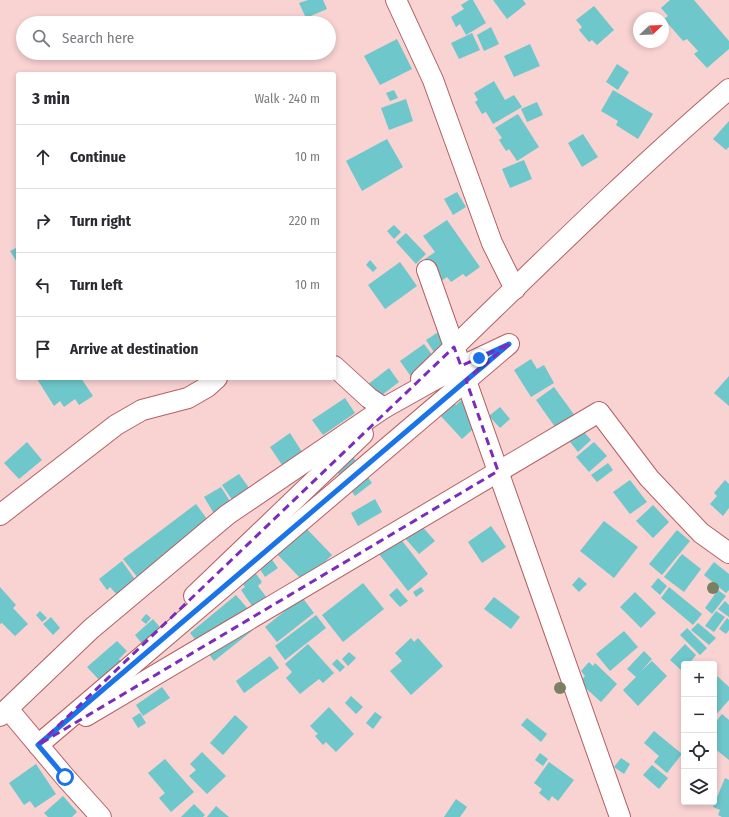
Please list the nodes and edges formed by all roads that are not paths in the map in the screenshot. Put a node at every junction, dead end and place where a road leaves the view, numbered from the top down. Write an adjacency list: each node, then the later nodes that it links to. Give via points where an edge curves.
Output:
1 (396, 0): 4 (street, via 434,80 492,243)
2 (729, 89): 4 (street, via 606,199)
3 (427, 270): 13 (street)
4 (515, 289): 11 (street)
5 (336, 368): 7 (street)
6 (215, 380): 8 (street, via 188,398 142,410 116,425)
7 (384, 408): 10 (street, via 227,515 91,629); 11 (street, via 443,375 509,344)
8 (0, 515)
9 (729, 553): 11 (street, via 701,533 649,478 599,412)
10 (4, 713): 11 (street)
11 (38, 745): 12 (street)
12 (101, 817)
13 (620, 817)

